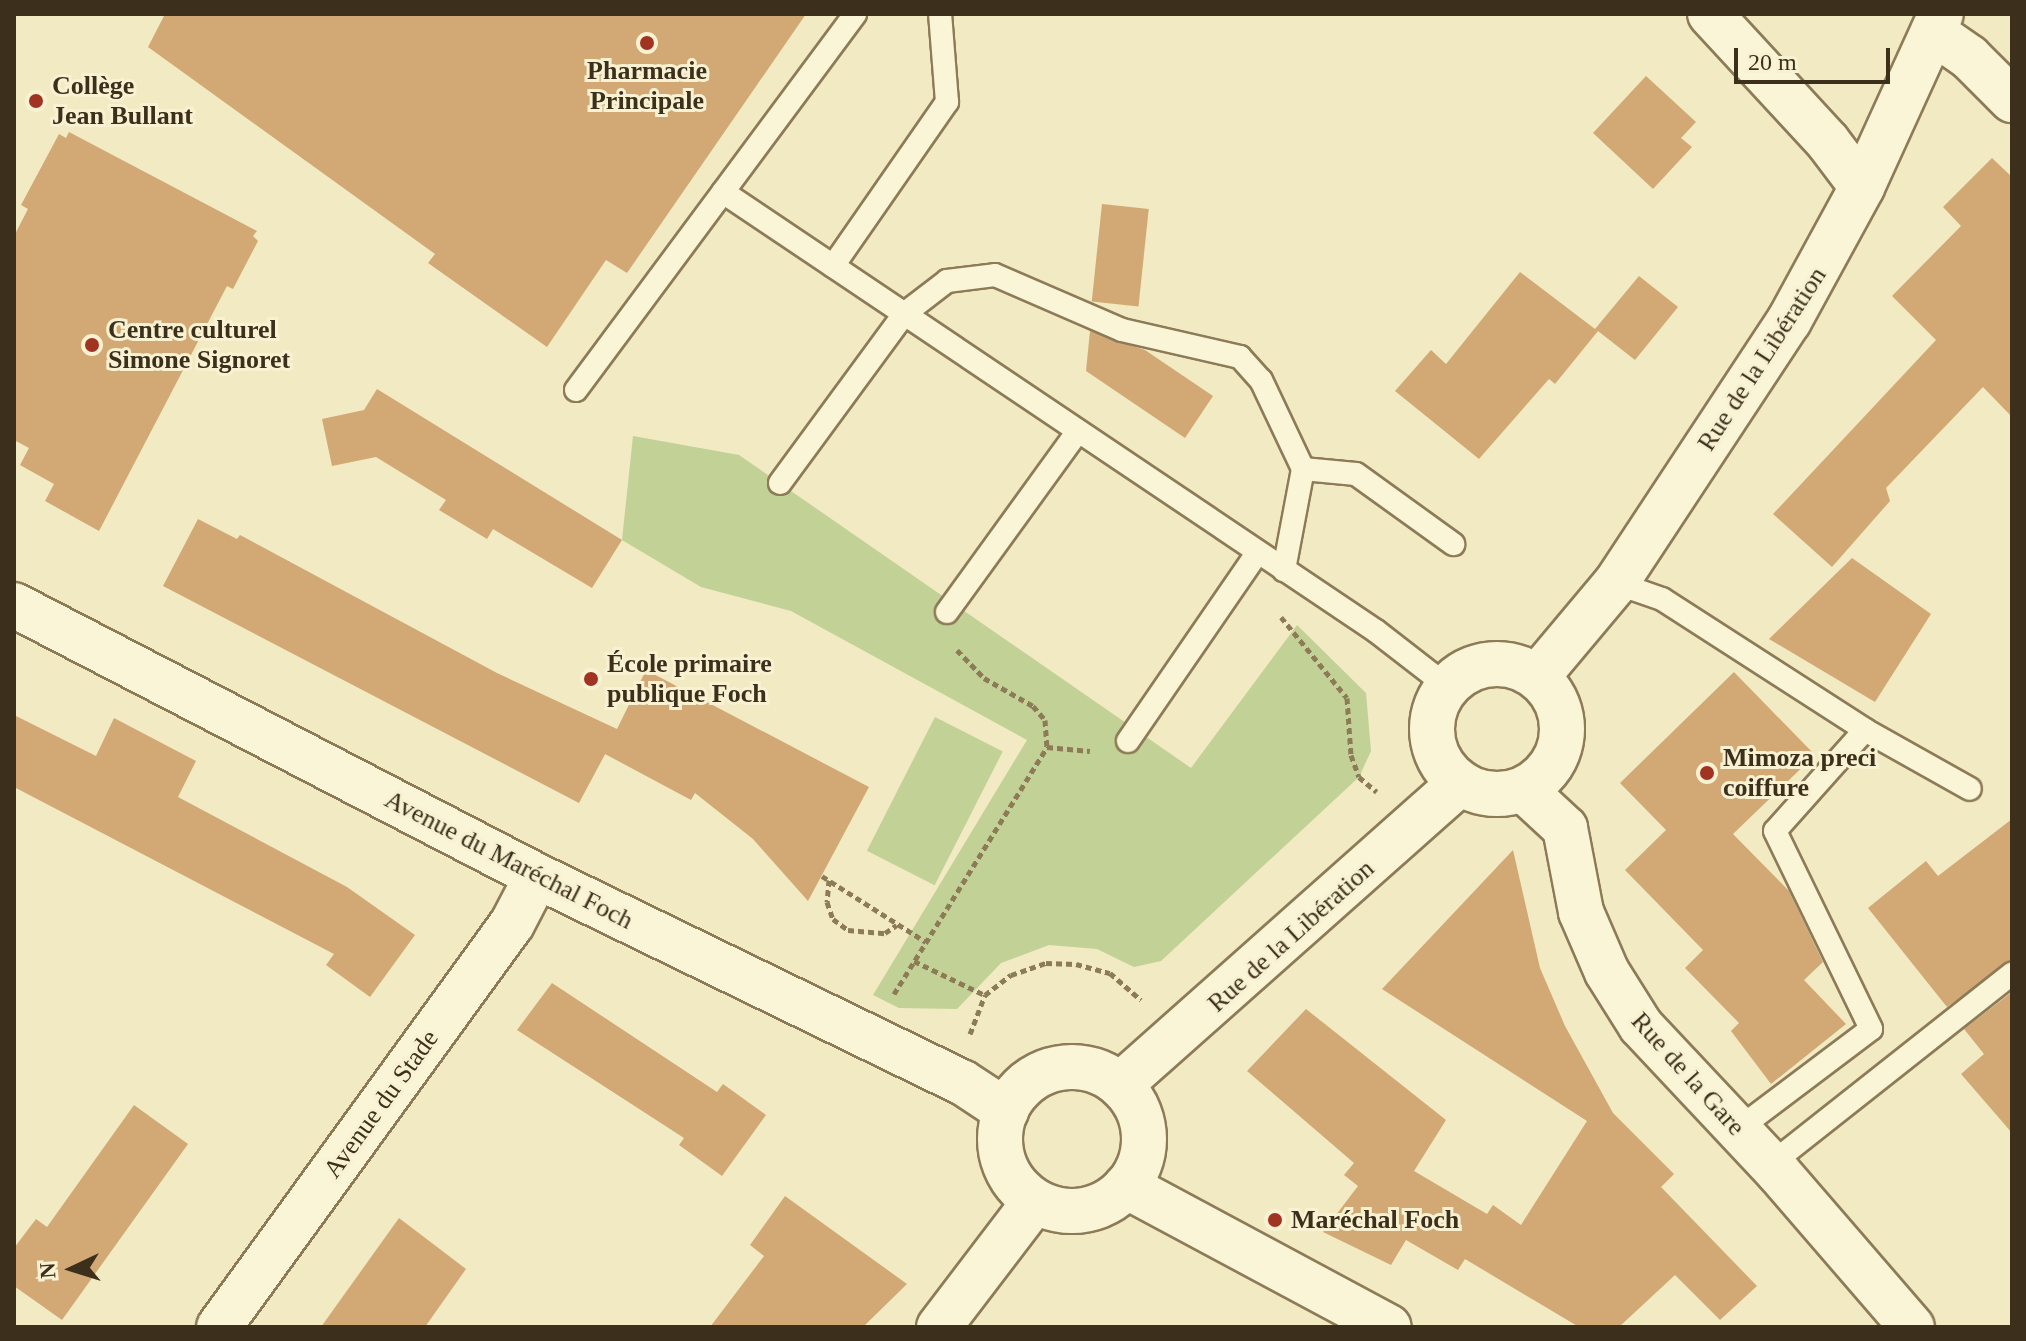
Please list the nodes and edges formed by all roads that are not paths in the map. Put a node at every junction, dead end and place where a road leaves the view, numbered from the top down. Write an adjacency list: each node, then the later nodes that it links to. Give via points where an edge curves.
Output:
1 (855, 14): 7 (lane)
2 (940, 14): 8 (lane, via 947,102)
3 (1710, 14): 6 (street, via 1828,142)
4 (1937, 23): 5 (street); 6 (street, Rue de la Libération)
5 (2012, 100)
6 (1862, 187): 17 (street, Rue de la Libération, via 1789,321)
7 (723, 192): 8 (lane); 10 (lane)
8 (833, 266): 9 (lane)
9 (904, 314): 11 (lane); 12 (lane, via 947,281 995,275 1122,330 1240,357 1261,380); 13 (lane)
10 (576, 390)
11 (1078, 431): 15 (lane); 19 (lane)
12 (1303, 469): 14 (lane, via 1356,474); 16 (lane)
13 (780, 483)
14 (1453, 544)
15 (1258, 552): 16 (lane); 23 (lane)
16 (1284, 570): 21 (lane)
17 (1616, 583): 20 (street, Rue de la Libération); 22 (lane, via 1662,599)
18 (14, 605): 27 (street, Avenue du Maréchal Foch)
19 (947, 612)
20 (1537, 677): 21 (street, via 1517,666 1487,664 1464,672); 26 (street, via 1554,697 1562,718 1561,745 1543,777)
21 (1447, 686): 24 (street, via 1433,713 1431,736 1443,767)
22 (1865, 730): 25 (lane); 31 (lane, via 1775,831 1871,1029)
23 (1128, 741)
24 (1460, 783): 26 (street, via 1479,793); 29 (street, Rue de la Libération)
25 (1970, 789)
26 (1524, 790): 31 (street, Rue de la Gare, via 1565,828 1581,912 1607,972 1641,1026)
27 (537, 876): 30 (street, Avenue du Maréchal Foch, via 962,1082); 35 (street, Avenue du Stade, via 512,924)
28 (2012, 974): 32 (lane)
29 (1120, 1085): 30 (street, via 1090,1070 1056,1069 1035,1077); 33 (street, via 1137,1109 1144,1137 1142,1157)
30 (1006, 1111): 34 (street, via 1001,1152 1019,1188)
31 (1737, 1130): 32 (street, Rue de la Gare)
32 (1771, 1164): 38 (street, Rue de la Gare)
33 (1126, 1186): 34 (street, via 1093,1208 1073,1211); 37 (street)
34 (1035, 1201): 36 (street)
35 (219, 1327)
36 (939, 1327)
37 (1389, 1327)
38 (1912, 1327)

